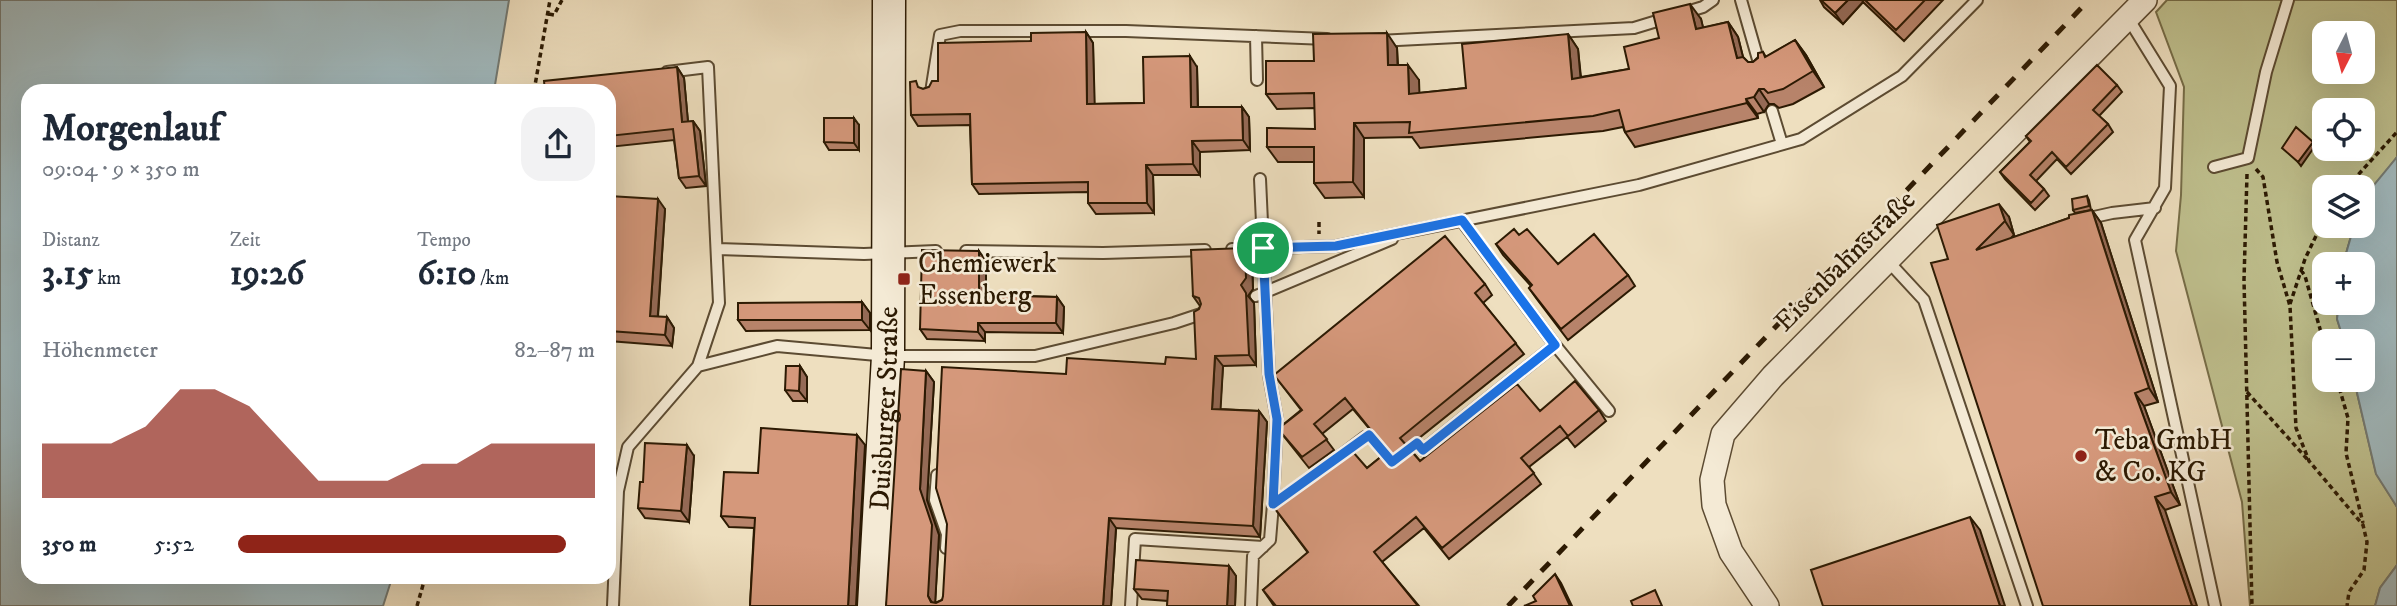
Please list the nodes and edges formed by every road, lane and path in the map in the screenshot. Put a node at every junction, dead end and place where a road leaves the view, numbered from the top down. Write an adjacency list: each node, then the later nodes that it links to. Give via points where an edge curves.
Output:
1 (550, 0): 9 (path)
2 (562, 0): 9 (path, via 554,15)
3 (889, 0): 33 (main road, Duisburger Straße)
4 (1713, 0): 13 (lane, via 1634,28)
5 (1741, 0): 14 (lane)
6 (1978, 0): 21 (lane, via 1902,76 1801,139)
7 (2145, 0): 10 (street, Eisenbahnstraße)
8 (2288, 0): 22 (lane, via 2266,72)
9 (548, 14): 17 (path)
10 (2128, 18): 26 (lane, via 2170,86 2165,188); 34 (street, Eisenbahnstraße)
11 (1256, 36): 12 (lane); 16 (lane); 18 (lane, via 960,30 940,35)
12 (1340, 39)
13 (1364, 40)
14 (1761, 70)
15 (656, 73): 32 (lane, via 708,67)
16 (1257, 80)
17 (535, 84)
18 (931, 92)
19 (1773, 111): 21 (lane)
20 (2397, 132): 24 (path)
21 (1782, 144): 27 (lane, via 1639,185)
22 (2248, 158): 23 (lane); 37 (path, via 2263,177 2277,262); 45 (path)
23 (2214, 167)
24 (2358, 175)
25 (1260, 179): 31 (lane)
26 (2155, 208): 28 (lane); 69 (lane, via 2135,240)
27 (1462, 220): 29 (lane); 40 (lane)
28 (2075, 221)
29 (1410, 231): 31 (lane, via 1336,246); 36 (lane)
30 (2315, 238): 35 (path)
31 (1263, 248): 33 (lane); 36 (lane)
32 (718, 249): 33 (lane); 43 (lane, via 719,303)
33 (889, 253): 41 (main road, Duisburger Straße)
34 (1887, 260): 67 (street, Eisenbahnstraße, via 1723,434 1712,480 1714,505 1731,552); 68 (lane, via 1924,300)
35 (2301, 270): 37 (path); 39 (path)
36 (1261, 294): 55 (lane, via 1277,419)
37 (2290, 306): 52 (path, via 2297,428)
38 (1201, 314): 42 (lane, via 1035,356)
39 (2320, 329)
40 (1555, 345): 47 (lane); 49 (lane)
41 (888, 356): 42 (lane); 43 (lane, via 777,346); 64 (main road, Duisburger Straße)
42 (943, 357): 44 (lane)
43 (698, 366): 57 (lane, via 628,447 618,491)
44 (942, 370)
45 (2246, 391): 52 (path); 70 (path)
46 (2340, 392): 56 (path, via 2348,418 2346,453)
47 (1609, 411)
48 (1365, 438): 50 (lane); 53 (path, via 1369,435)
49 (1423, 450)
50 (1335, 460)
51 (937, 461): 59 (lane, via 935,500 947,534)
52 (2309, 461): 56 (path)
53 (1392, 462)
54 (1304, 482): 55 (lane)
55 (1273, 504): 58 (lane, via 1270,540)
56 (2364, 525): 71 (path, via 2364,569 2349,592)
57 (616, 529)
58 (1262, 547): 65 (lane, via 1135,540); 66 (lane, via 1253,556)
59 (946, 558)
60 (423, 584): 62 (path)
61 (613, 584): 63 (lane)
62 (417, 606)
63 (612, 606)
64 (874, 606)
65 (1131, 606)
66 (1251, 606)
67 (1767, 606)
68 (2026, 606)
69 (2215, 606)
70 (2252, 606)
71 (2347, 606)

